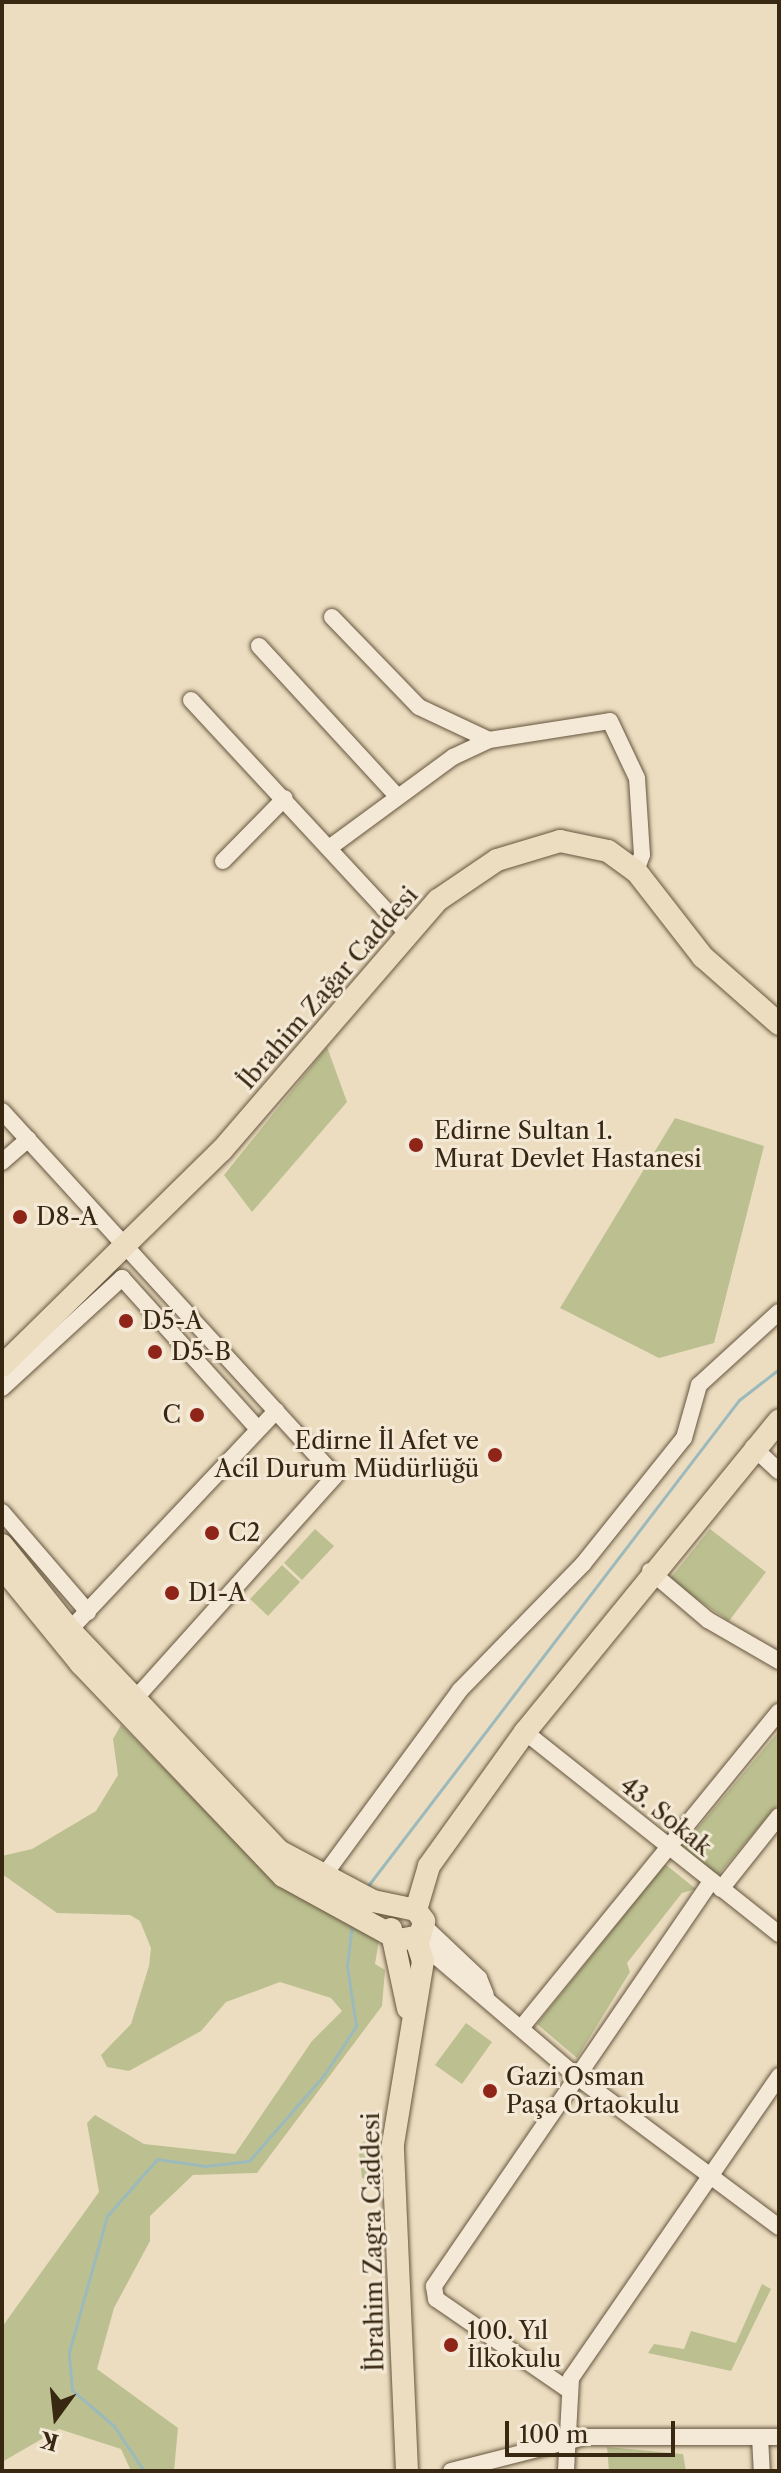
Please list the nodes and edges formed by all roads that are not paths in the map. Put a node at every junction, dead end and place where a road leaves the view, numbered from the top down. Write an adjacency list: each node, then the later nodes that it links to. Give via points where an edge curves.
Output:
1 (332, 617): 4 (street, via 419,707)
2 (259, 646): 5 (street)
3 (191, 700): 6 (street)
4 (489, 740): 5 (street); 9 (street, via 610,721 637,778 642,855)
5 (397, 796): 7 (street)
6 (285, 798): 7 (street); 8 (street)
7 (329, 848): 10 (street)
8 (223, 861)
9 (636, 871): 10 (main road, İbrahim Zağar Caddesi, via 592,845 529,847 438,900); 11 (main road, İbrahim Zağar Caddesi, via 693,947)
10 (408, 934): 15 (main road, İbrahim Zağar Caddesi, via 222,1150)
11 (779, 1024)
12 (2, 1111): 13 (street)
13 (28, 1139): 14 (street); 15 (street)
14 (2, 1162)
15 (122, 1245): 17 (main road, İbrahim Zağar Caddesi); 18 (main road, İbrahim Zağar Caddesi); 20 (street)
16 (779, 1312): 37 (street, via 699,1385 684,1438 583,1564 460,1690)
17 (2, 1348)
18 (2, 1366)
19 (2, 1388): 22 (street, via 122,1278)
20 (276, 1411): 22 (street); 32 (street, via 335,1476)
21 (779, 1421): 23 (main road)
22 (258, 1429): 29 (street)
23 (753, 1447): 24 (street); 28 (main road)
24 (779, 1471)
25 (2, 1512): 29 (street)
26 (2, 1545): 30 (main road)
27 (2, 1567): 30 (main road)
28 (650, 1571): 31 (street, via 708,1620); 34 (main road)
29 (88, 1612): 30 (street)
30 (65, 1635): 32 (main road); 40 (main road, via 283,1876)
31 (779, 1661)
32 (134, 1700): 37 (main road, via 279,1851)
33 (779, 1712): 36 (street)
34 (525, 1732): 36 (street, 43. Sokak); 39 (main road, via 429,1866)
35 (779, 1816): 38 (street)
36 (670, 1852): 38 (street, 43. Sokak); 43 (street)
37 (322, 1878): 39 (main road)
38 (716, 1885): 41 (street, 43. Sokak); 44 (street)
39 (414, 1921): 40 (main road); 42 (main road, İbrahim Zagra Caddesi, via 423,1961); 43 (street, via 479,1978 486,1995)
40 (393, 1934): 42 (main road, İbrahim Zagra Caddesi)
41 (779, 1934)
42 (409, 2014): 51 (main road, İbrahim Zagra Caddesi, via 393,2144)
43 (521, 2028): 44 (street)
44 (575, 2075): 46 (street); 48 (street, via 434,2286 436,2299)
45 (779, 2076): 46 (street)
46 (714, 2179): 47 (street); 48 (street)
47 (779, 2227)
48 (567, 2389): 50 (street)
49 (773, 2434): 50 (street); 54 (street)
50 (562, 2440): 52 (street); 53 (street)
51 (407, 2471)
52 (451, 2471)
53 (566, 2471)
54 (762, 2471)

